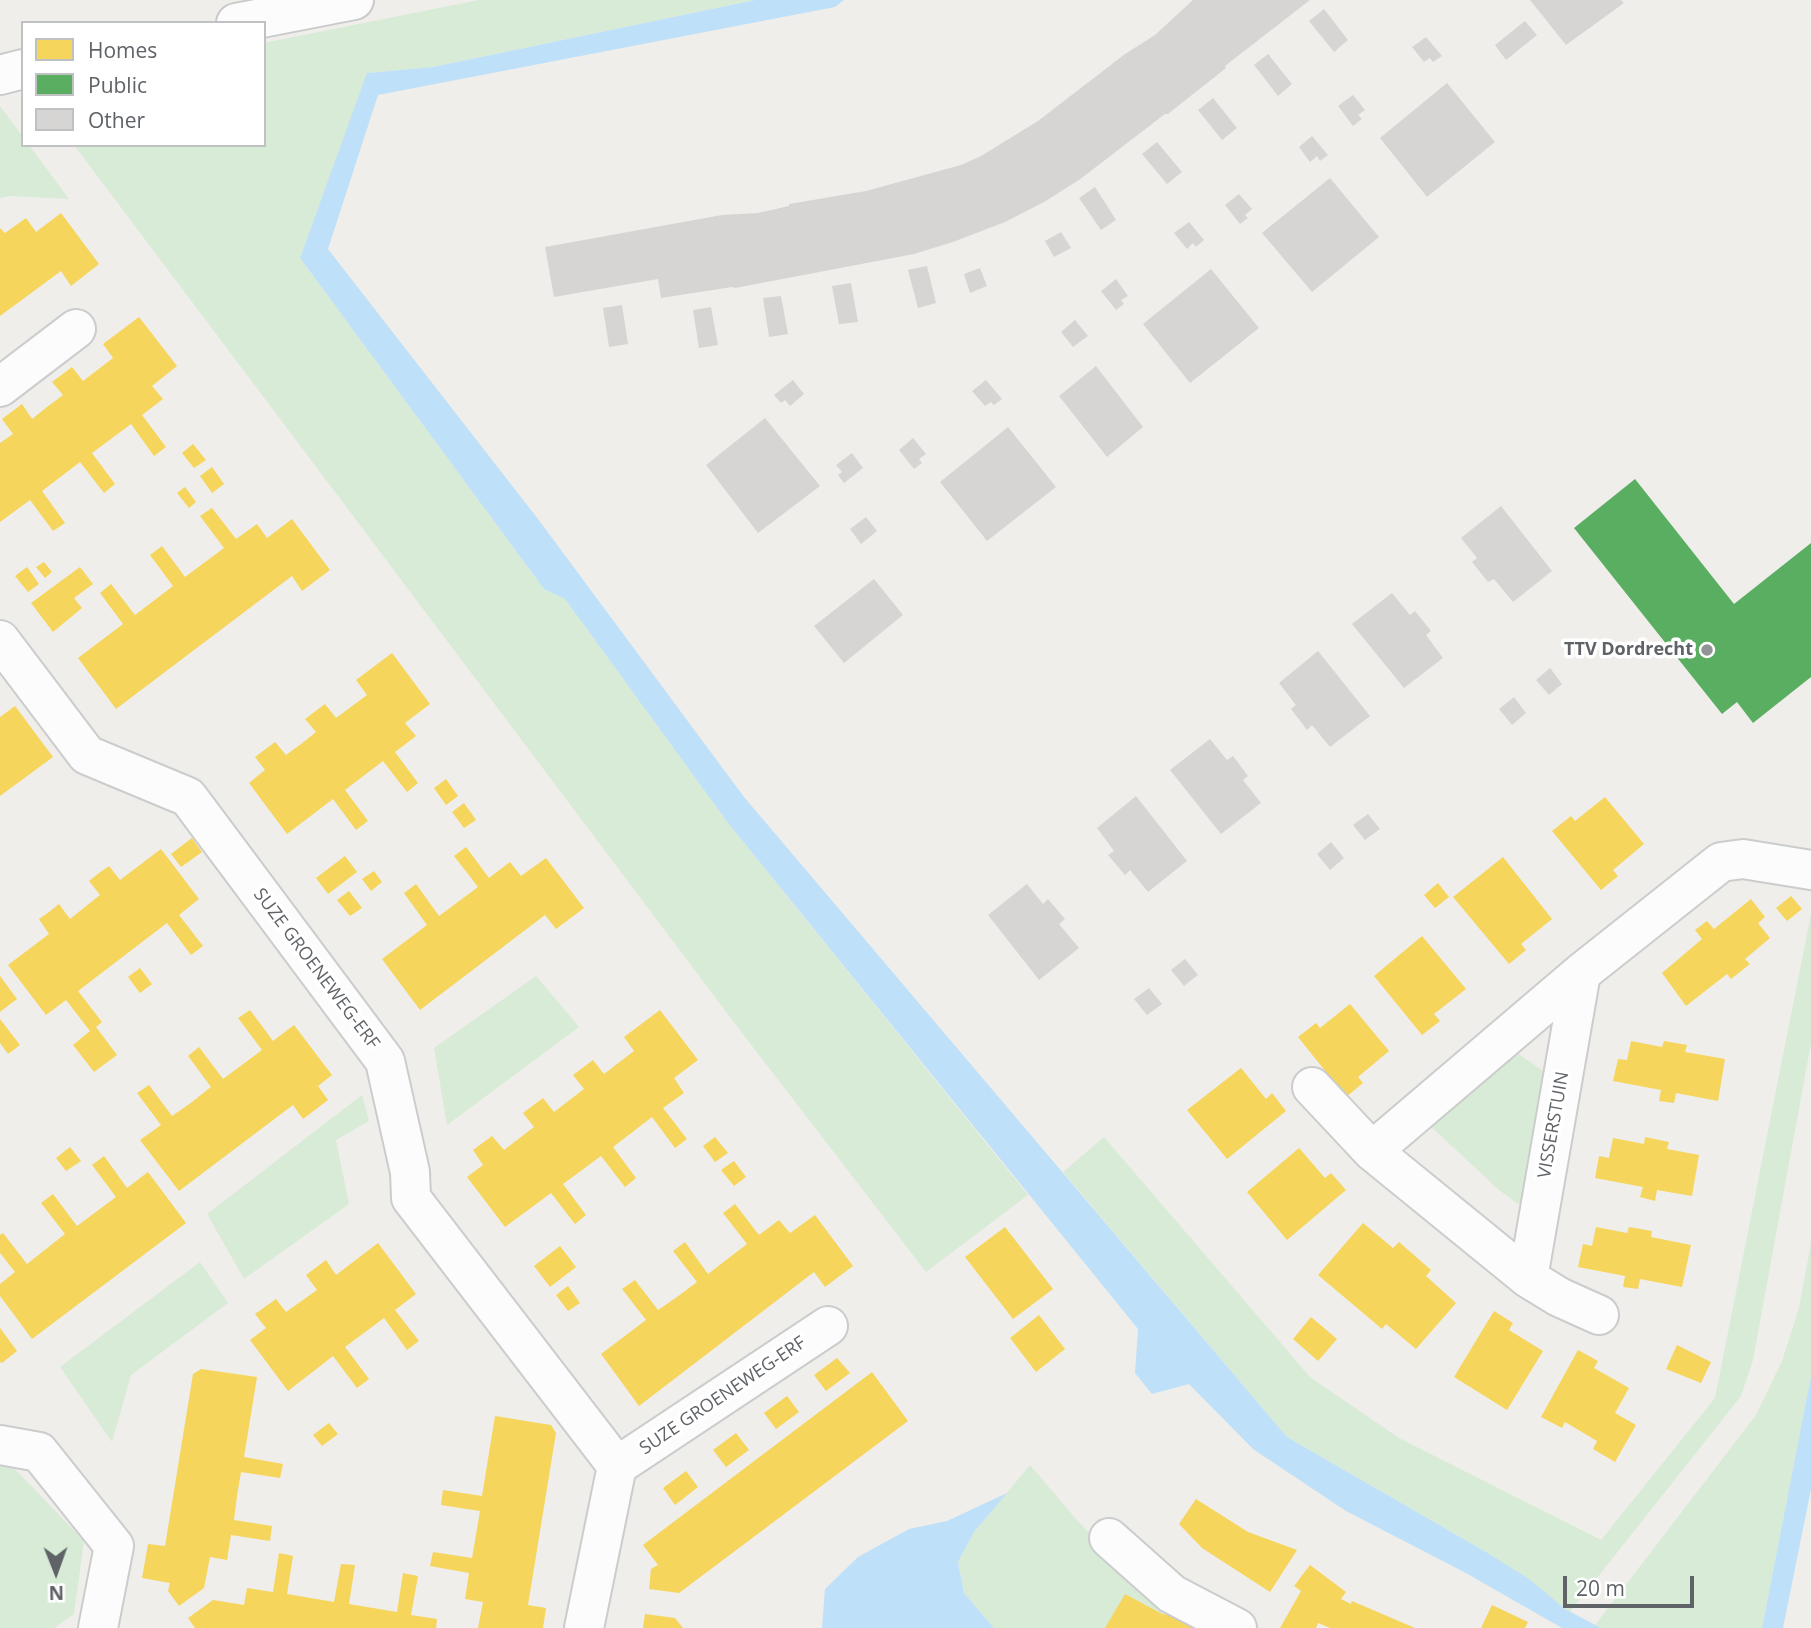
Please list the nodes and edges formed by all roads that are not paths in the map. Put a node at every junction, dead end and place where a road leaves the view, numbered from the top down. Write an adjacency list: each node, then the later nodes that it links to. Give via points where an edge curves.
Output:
1 (354, 0): 2 (street)
2 (246, 21)
3 (21, 70): 4 (street)
4 (0, 75)
5 (76, 329): 6 (street)
6 (0, 387)
7 (0, 640): 16 (street, SUZE GROENEWEG-ERF, via 87,755 188,797 385,1061 410,1172 411,1198)
8 (1811, 870): 9 (street, via 1743,859 1721,862)
9 (1581, 972): 11 (street); 12 (street, VISSERSTUIN)
10 (1312, 1087): 11 (street)
11 (1372, 1151): 12 (street)
12 (1528, 1278): 13 (street)
13 (1598, 1315)
14 (828, 1325): 16 (street, SUZE GROENEWEG-ERF)
15 (0, 1444): 18 (street, via 39,1452 114,1546)
16 (617, 1466): 19 (street)
17 (1110, 1538): 20 (street, via 1172,1594)
18 (98, 1628)
19 (584, 1628)
20 (1237, 1628)

